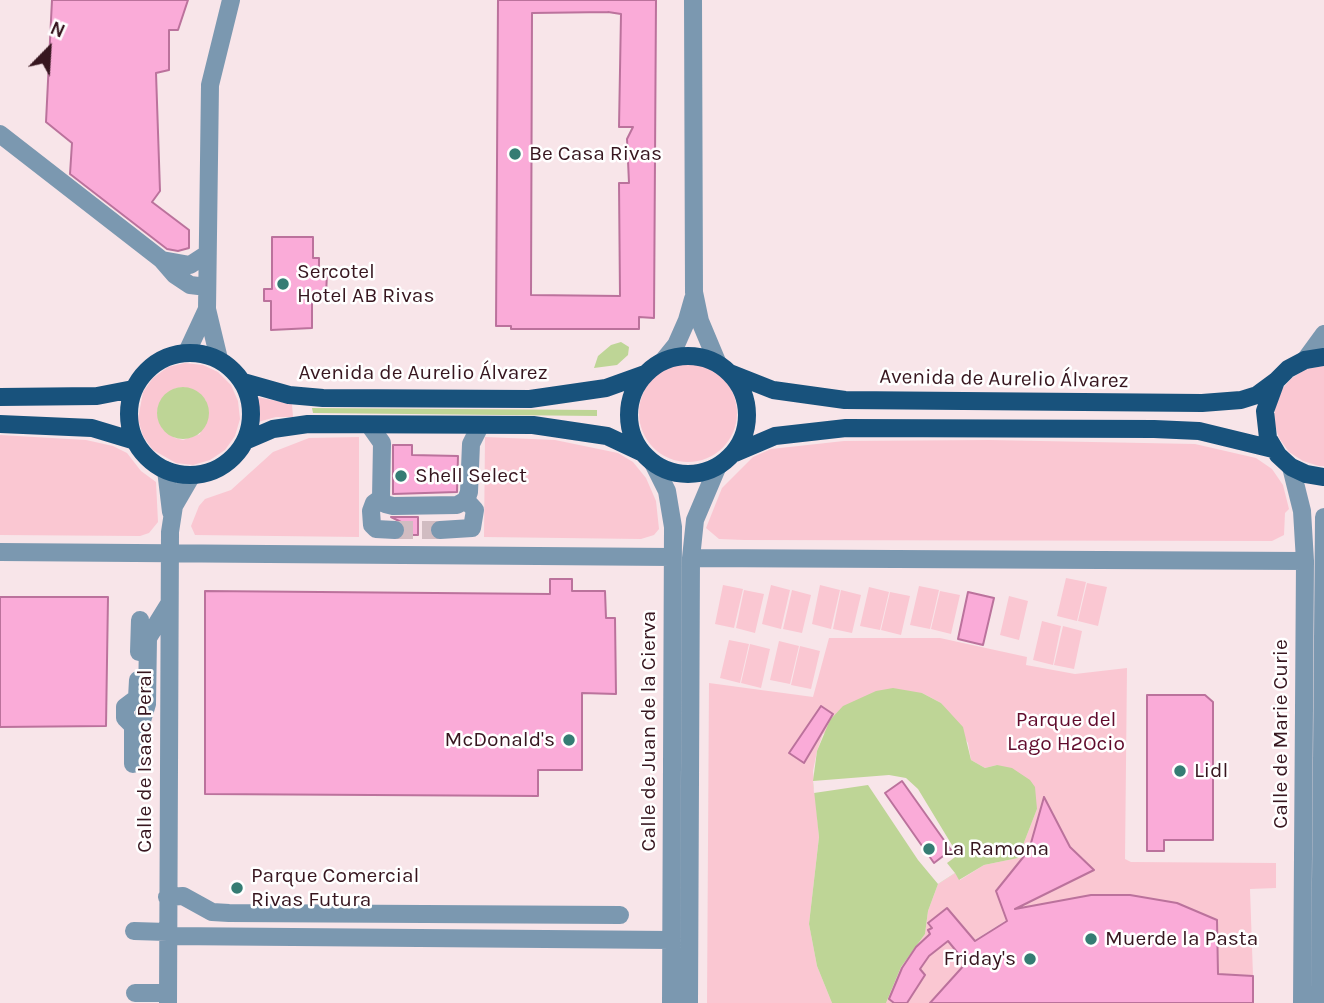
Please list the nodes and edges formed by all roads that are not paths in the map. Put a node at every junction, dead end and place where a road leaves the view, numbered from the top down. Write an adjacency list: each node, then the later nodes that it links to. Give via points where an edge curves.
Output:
1 (230, 0): 4 (street, via 210,85)
2 (693, 0): 7 (street)
3 (1, 137): 5 (street)
4 (207, 254): 5 (street, via 190,265); 6 (street)
5 (162, 260): 6 (street, via 190,285)
6 (207, 287): 8 (street)
7 (694, 292): 14 (street, via 676,345); 15 (street, via 700,321)
8 (207, 309): 10 (street); 12 (street)
9 (1324, 334): 13 (street)
10 (187, 352): 12 (main road); 19 (main road, via 155,363)
11 (1324, 357): 13 (main road)
12 (219, 359): 18 (main road)
13 (1305, 360): 17 (main road, Avenida de Aurelio Álvarez)
14 (663, 361): 15 (main road, via 693,356); 16 (main road)
15 (724, 368): 17 (main road, Avenida de Aurelio Álvarez, via 773,390 845,400 1202,403 1241,400); 27 (main road, via 742,389 748,417)
16 (645, 374): 18 (main road, Avenida de Aurelio Álvarez, via 606,388 530,399 323,398 289,395); 28 (main road, via 634,390 629,417)
17 (1276, 381): 26 (main road, via 1265,411)
18 (243, 382): 25 (main road, via 251,407)
19 (133, 389): 20 (main road, via 97,396); 24 (main road, via 129,408)
20 (0, 397)
21 (0, 424): 24 (main road, via 92,428)
22 (370, 426): 23 (main road); 25 (main road, via 300,425 273,429); 34 (street, via 382,443)
23 (480, 426): 28 (main road, via 558,426 607,436); 35 (street, via 471,444)
24 (135, 441): 31 (main road, via 146,457)
25 (245, 441): 32 (main road, via 223,465)
26 (1273, 449): 27 (main road, via 1199,431 846,428 775,436); 29 (main road)
27 (735, 453): 30 (main road)
28 (647, 457): 30 (main road, via 669,472 688,475); 42 (street, Calle de Juan de la Cierva, via 669,500)
29 (1291, 467): 33 (main road); 44 (street, Calle de Marie Curie, via 1300,494)
30 (717, 468): 43 (street, Calle de Juan de la Cierva, via 695,520)
31 (166, 470): 32 (main road); 37 (street, Calle de Isaac Peral)
32 (192, 475): 37 (street, Calle de Isaac Peral)
33 (1324, 477)
34 (381, 498): 35 (street, via 393,506 457,505); 38 (street, via 371,511 372,525)
35 (466, 500): 39 (street, via 475,510 472,528)
36 (1324, 517): 57 (street, Calle de Marie Curie)
37 (171, 519): 41 (street, Calle de Isaac Peral)
38 (395, 530)
39 (440, 530)
40 (1, 552): 41 (street)
41 (169, 555): 42 (street); 45 (street, Calle de Isaac Peral)
42 (672, 557): 51 (street, Calle de Juan de la Cierva)
43 (691, 558): 44 (street); 55 (street, Calle de Juan de la Cierva)
44 (1305, 561): 56 (street, Calle de Marie Curie)
45 (169, 604): 46 (street, via 149,638 147,704 133,758 133,726 125,718 125,707 137,698); 47 (street, Calle de Isaac Peral)
46 (140, 620)
47 (167, 897): 48 (street, via 183,896 212,912 229,914); 50 (street, Calle de Isaac Peral)
48 (620, 915)
49 (134, 931): 50 (street)
50 (167, 934): 51 (street); 53 (street, Calle de Isaac Peral)
51 (671, 940): 54 (street, Calle de Juan de la Cierva)
52 (135, 993): 53 (street)
53 (168, 998)
54 (671, 1003)
55 (689, 1003)
56 (1302, 1003)
57 (1320, 1003)

